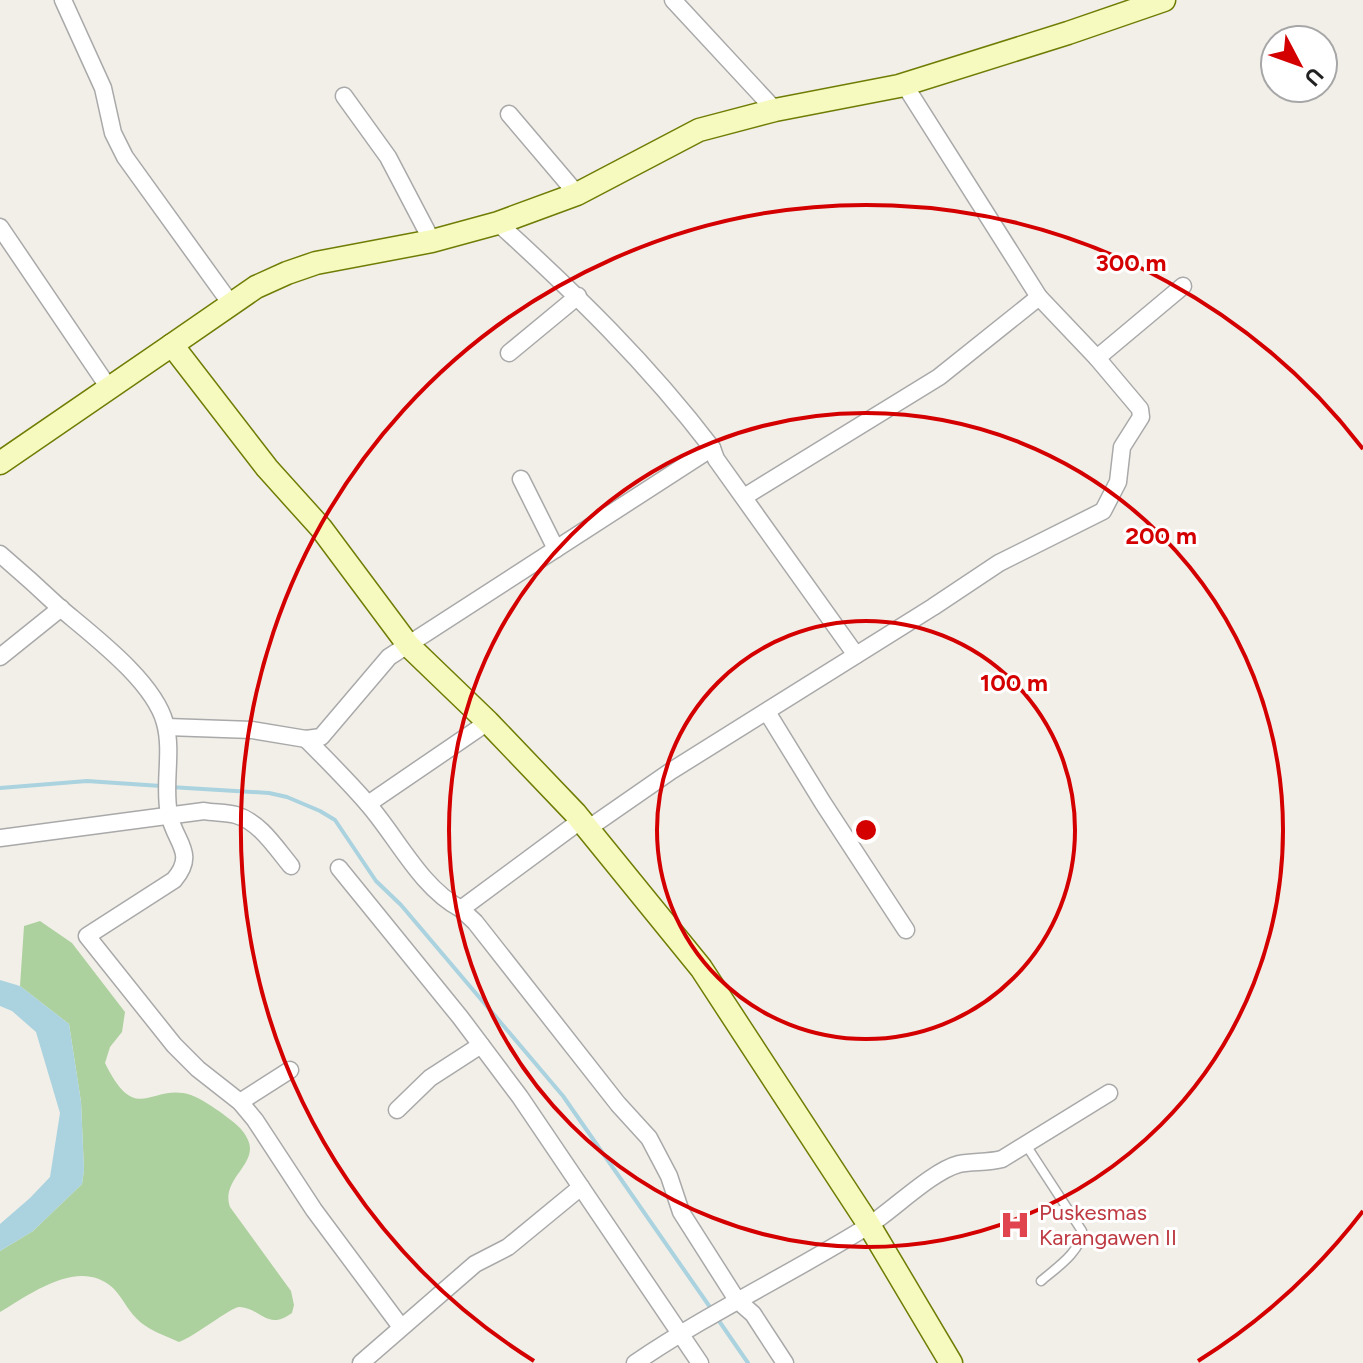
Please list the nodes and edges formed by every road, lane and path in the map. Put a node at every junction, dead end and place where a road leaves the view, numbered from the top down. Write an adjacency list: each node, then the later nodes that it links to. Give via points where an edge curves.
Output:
1 (63, 0): 15 (street, via 103,88 113,133 125,157)
2 (673, 0): 6 (street)
3 (1164, 0): 4 (main road)
4 (904, 84): 6 (main road); 14 (street)
5 (344, 96): 11 (street, via 388,157)
6 (775, 110): 8 (main road, via 699,130)
7 (509, 114): 8 (street)
8 (577, 194): 9 (main road)
9 (498, 223): 11 (main road); 13 (street)
10 (0, 227): 19 (street)
11 (432, 241): 15 (main road, via 316,263 256,287)
12 (1183, 286): 18 (street)
13 (578, 296): 17 (street); 20 (street, via 647,367)
14 (1039, 297): 18 (street); 23 (street, via 939,377)
15 (231, 304): 16 (main road)
16 (172, 345): 19 (main road); 27 (main road)
17 (509, 353)
18 (1097, 358): 28 (street, via 1142,413 1122,447 1118,482 1103,511 999,563)
19 (109, 388): 21 (main road)
20 (712, 448): 23 (street); 24 (street)
21 (0, 463)
22 (521, 479): 24 (street)
23 (744, 497): 28 (street)
24 (556, 549): 27 (street)
25 (0, 554): 26 (street)
26 (61, 608): 29 (street); 32 (street, via 127,668 162,711)
27 (409, 646): 31 (main road); 33 (street, via 389,657 321,737)
28 (856, 655): 30 (street)
29 (0, 657)
30 (767, 712): 36 (street); 41 (street)
31 (488, 722): 34 (street); 36 (main road)
32 (167, 727): 33 (street, via 252,730); 35 (street)
33 (306, 739): 34 (street)
34 (368, 804): 40 (street, via 441,895)
35 (169, 808): 37 (street); 38 (street, via 248,821); 45 (street, via 186,857 184,868 174,880 87,936 174,1045)
36 (583, 825): 40 (street); 49 (main road, via 701,968)
37 (0, 838)
38 (291, 866)
39 (339, 868): 42 (street)
40 (461, 909): 51 (street, via 649,1138 681,1212)
41 (906, 930)
42 (481, 1045): 46 (street, via 430,1078); 48 (street)
43 (290, 1070): 45 (street)
44 (1109, 1093): 47 (street)
45 (240, 1102): 52 (street)
46 (397, 1110)
47 (1026, 1145): 49 (street, via 990,1163 958,1164 940,1173); 50 (lane, via 1082,1231 1076,1248)
48 (581, 1187): 52 (street, via 508,1247 475,1264); 53 (street)
49 (869, 1225): 51 (street); 58 (main road)
50 (1041, 1281)
51 (732, 1304): 53 (street); 57 (street, via 753,1314)
52 (401, 1327): 54 (street)
53 (679, 1333): 55 (street); 56 (street)
54 (361, 1363)
55 (635, 1363)
56 (700, 1363)
57 (785, 1363)
58 (951, 1363)

